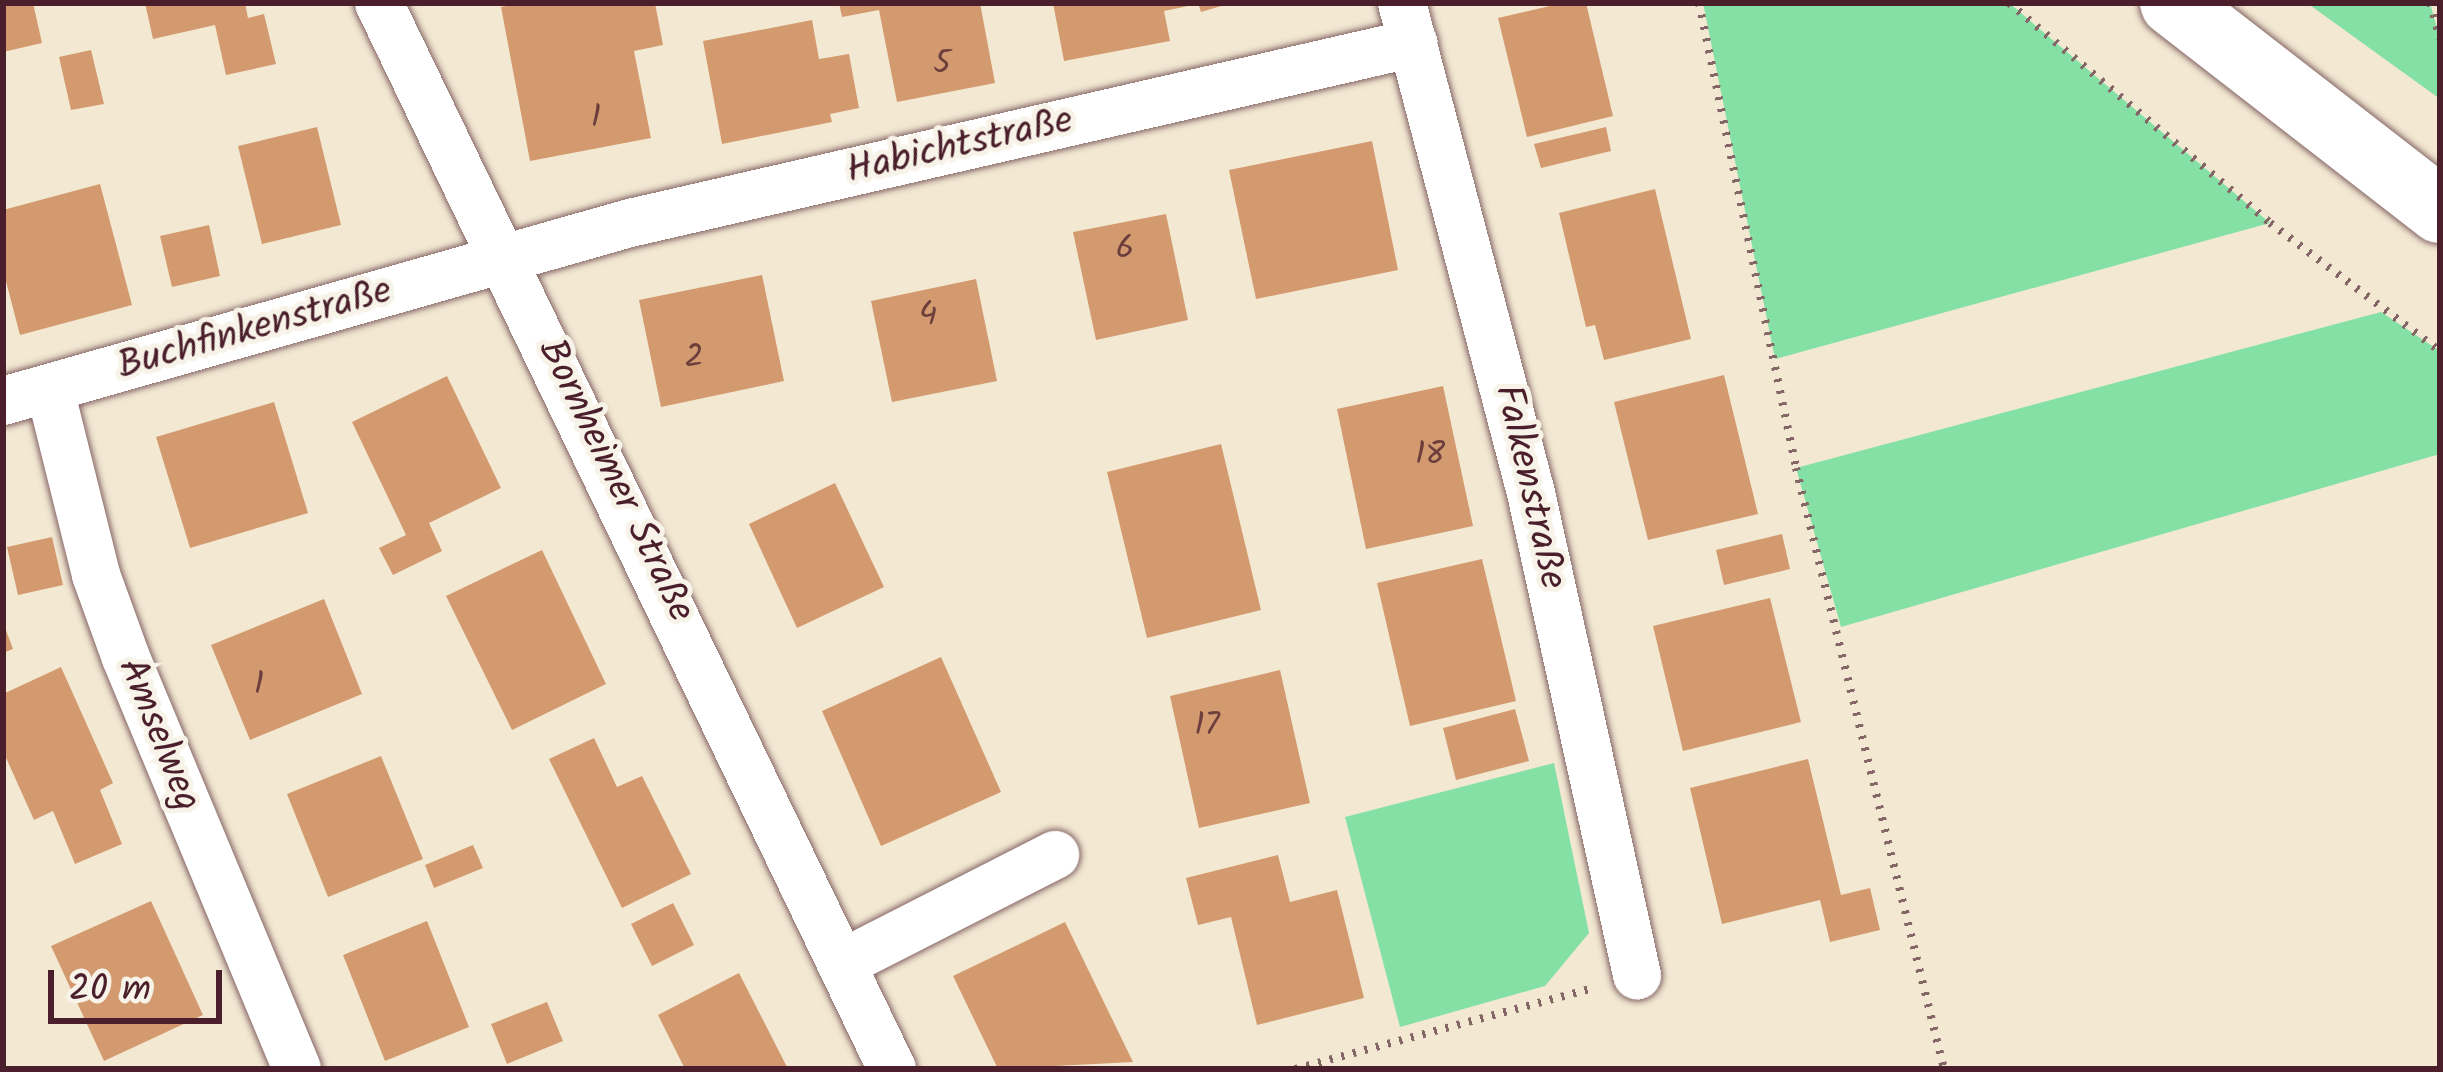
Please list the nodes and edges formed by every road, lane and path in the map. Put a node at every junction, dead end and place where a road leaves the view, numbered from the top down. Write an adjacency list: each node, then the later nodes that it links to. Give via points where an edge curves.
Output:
1 (379, 3): 9 (street, Bornheimer Straße)
2 (1699, 3): 19 (path, via 1796,468)
3 (2009, 3): 10 (path, via 2270,224)
4 (2173, 3): 8 (street)
5 (2430, 3): 7 (path)
6 (1408, 23): 9 (street, Habichtstraße); 15 (street, Falkenstraße, via 1526,471)
7 (2440, 39)
8 (2440, 210)
9 (507, 256): 11 (street, Buchfinkenstraße); 14 (street, Bornheimer Straße)
10 (2440, 351)
11 (50, 390): 12 (street, Buchfinkenstraße); 16 (street, Amselweg, via 104,596)
12 (3, 401)
13 (1055, 855): 14 (street)
14 (845, 962): 17 (street, Bornheimer Straße)
15 (1637, 975): 18 (path)
16 (297, 1069)
17 (892, 1069)
18 (1295, 1069)
19 (1944, 1069)

